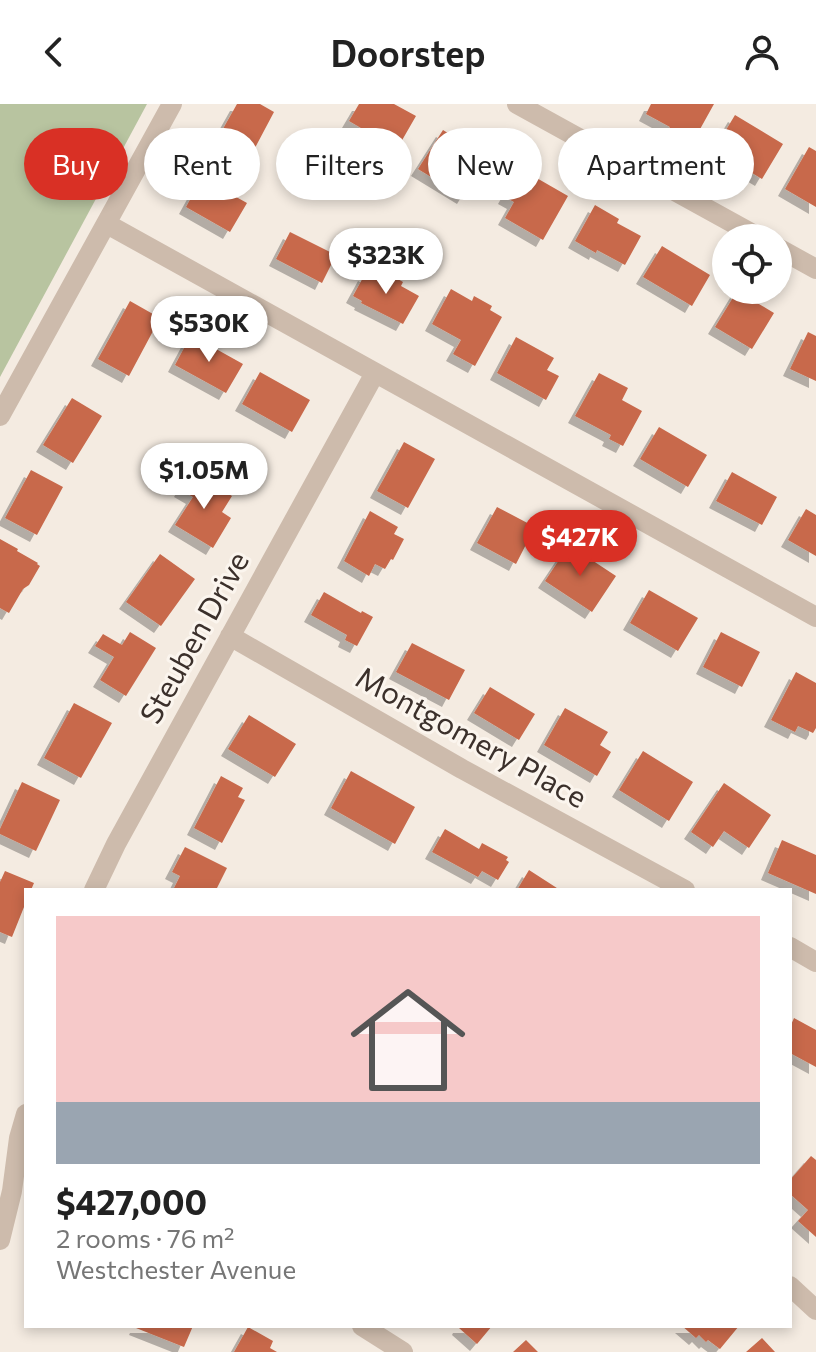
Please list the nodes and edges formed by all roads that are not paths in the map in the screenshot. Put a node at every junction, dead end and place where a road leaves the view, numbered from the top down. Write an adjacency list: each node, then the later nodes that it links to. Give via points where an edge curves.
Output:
1 (172, 104): 3 (street)
2 (517, 104): 4 (street)
3 (107, 224): 7 (street); 8 (street)
4 (735, 224)
5 (792, 256): 6 (street)
6 (816, 269)
7 (375, 373): 9 (street); 10 (street, Steuben Drive)
8 (0, 416)
9 (816, 617)
10 (230, 636): 11 (street, Steuben Drive); 12 (street, Montgomery Place)
11 (95, 888)
12 (681, 888)
13 (792, 948): 14 (street)
14 (816, 962)
15 (24, 1121): 16 (street)
16 (19, 1193): 17 (street)
17 (0, 1240)
18 (792, 1288): 19 (street)
19 (816, 1310)
20 (365, 1328): 21 (street)
21 (403, 1352)

